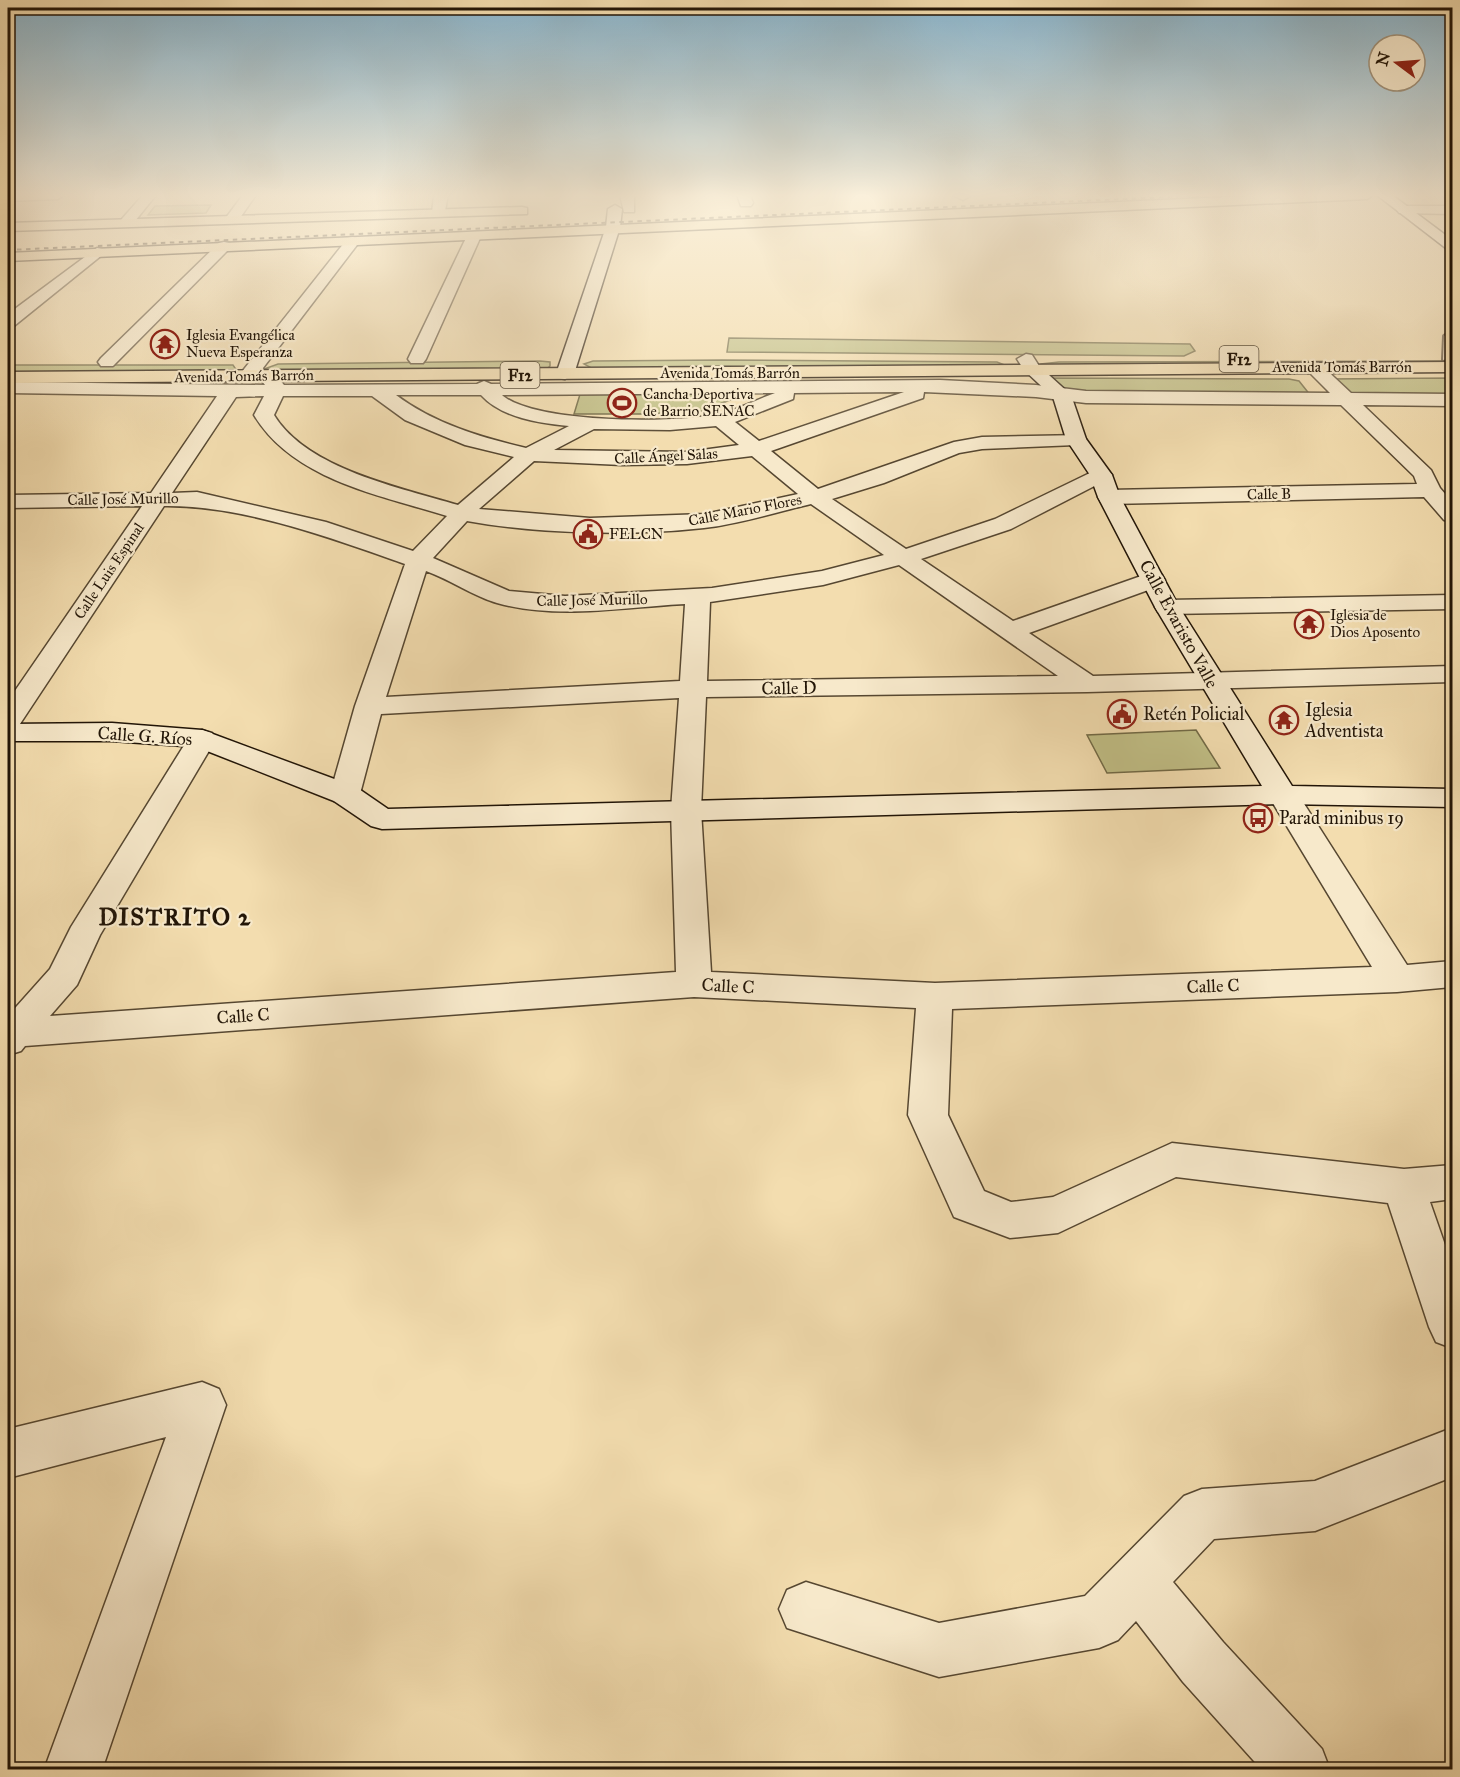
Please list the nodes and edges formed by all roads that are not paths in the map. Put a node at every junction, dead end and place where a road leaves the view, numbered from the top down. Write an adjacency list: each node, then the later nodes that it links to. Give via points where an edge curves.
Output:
1 (64, 278): 6 (street)
2 (192, 278): 11 (street)
3 (327, 278): 17 (street)
4 (455, 278): 8 (street)
5 (597, 278): 13 (street)
6 (8, 322)
7 (1452, 334): 9 (lane, via 1448,336)
8 (417, 359): 13 (main road, Avenida Tomás Barrón / F12); 17 (main road, Avenida Tomás Barrón / F12)
9 (1450, 361): 12 (main road, Avenida Tomás Barrón / F12); 14 (main road, Avenida Tomás Barrón / F12)
10 (8, 362): 11 (main road, Avenida Tomás Barrón / F12)
11 (107, 362): 17 (main road, Avenida Tomás Barrón / F12)
12 (1029, 364): 13 (main road, Avenida Tomás Barrón / F12); 14 (main road, Avenida Tomás Barrón / F12); 16 (main road, Avenida Tomás Barrón / F12); 22 (street)
13 (568, 366): 16 (main road, Avenida Tomás Barrón / F12); 18 (main road, Avenida Tomás Barrón / F12)
14 (1313, 367): 23 (street)
15 (8, 378): 17 (main road, Avenida Tomás Barrón / F12)
16 (946, 378): 18 (street); 22 (street); 28 (street, Calle Ángel Salas)
17 (256, 379): 18 (main road, Avenida Tomás Barrón / F12); 19 (street); 20 (street); 33 (street, Calle Luis Espinal); 35 (street, Calle Mario Flores, via 264,415 275,433 307,456 355,481)
18 (485, 382): 20 (street); 26 (street, via 487,393 502,405 539,416)
19 (8, 387)
20 (376, 390): 29 (street, Calle Ángel Salas, via 412,416 442,429)
21 (786, 395): 25 (street)
22 (1062, 395): 23 (street); 27 (street, Calle Evaristo Valle)
23 (1349, 399): 24 (street); 30 (street)
24 (1452, 400)
25 (721, 420): 26 (street); 28 (street)
26 (591, 423): 29 (street)
27 (1076, 439): 31 (street, Calle Evaristo Valle); 32 (street, Calle Mario Flores, via 954,448)
28 (757, 449): 29 (street, Calle Ángel Salas, via 687,458); 32 (street)
29 (529, 455): 35 (street)
30 (1432, 479): 31 (street, Calle B); 36 (street)
31 (1105, 486): 37 (street, Calle José Murillo); 39 (street, Calle Evaristo Valle)
32 (815, 496): 35 (street, Calle Mario Flores, via 705,521 646,525 495,519); 37 (street)
33 (159, 498): 34 (street, Calle José Murillo); 38 (street, Calle José Murillo, via 197,499 271,515); 49 (street, Calle Luis Espinal)
34 (10, 504)
35 (462, 513): 38 (street)
36 (1452, 514)
37 (902, 557): 40 (street, Calle José Murillo, via 822,578); 43 (street)
38 (418, 560): 40 (street, Calle José Murillo, via 503,597 533,602); 48 (street)
39 (1153, 580): 42 (street, Calle Evaristo Valle); 43 (street)
40 (698, 596): 47 (street)
41 (1452, 602): 42 (street)
42 (1167, 607): 45 (street, Calle Evaristo Valle)
43 (1010, 631): 46 (street)
44 (1452, 674): 45 (street, Calle D)
45 (1209, 679): 46 (street, Calle D); 53 (street, Calle Evaristo Valle)
46 (1087, 684): 47 (street, Calle D)
47 (692, 689): 48 (street, Calle D); 55 (street)
48 (369, 706): 52 (street)
49 (8, 721)
50 (8, 733): 51 (street, Calle G. Ríos, via 112,732)
51 (202, 740): 52 (street, Calle G. Ríos); 60 (street, via 83,935 64,976)
52 (345, 794): 55 (street, Calle G. Ríos, via 382,819)
53 (1283, 795): 54 (street, Calle G. Ríos); 55 (street, Calle G. Ríos); 57 (street, Calle Evaristo Valle)
54 (1452, 798)
55 (686, 810): 58 (street)
56 (1452, 974): 57 (street, Calle C)
57 (1397, 980): 59 (street, Calle C)
58 (694, 984): 59 (street, Calle C); 60 (street, Calle C)
59 (935, 996): 62 (street, via 928,1115 969,1204 1010,1220 1058,1215 1172,1160)
60 (10, 1035)
61 (1452, 1182): 62 (street)
62 (1404, 1187): 63 (street)
63 (1452, 1327)
64 (1452, 1453): 66 (street, via 1315,1506 1202,1514)
65 (8, 1454): 68 (street, via 202,1405)
66 (1138, 1581): 67 (street, via 1100,1621 939,1650); 69 (street, via 1203,1662)
67 (806, 1609)
68 (73, 1770)
69 (1301, 1770)

